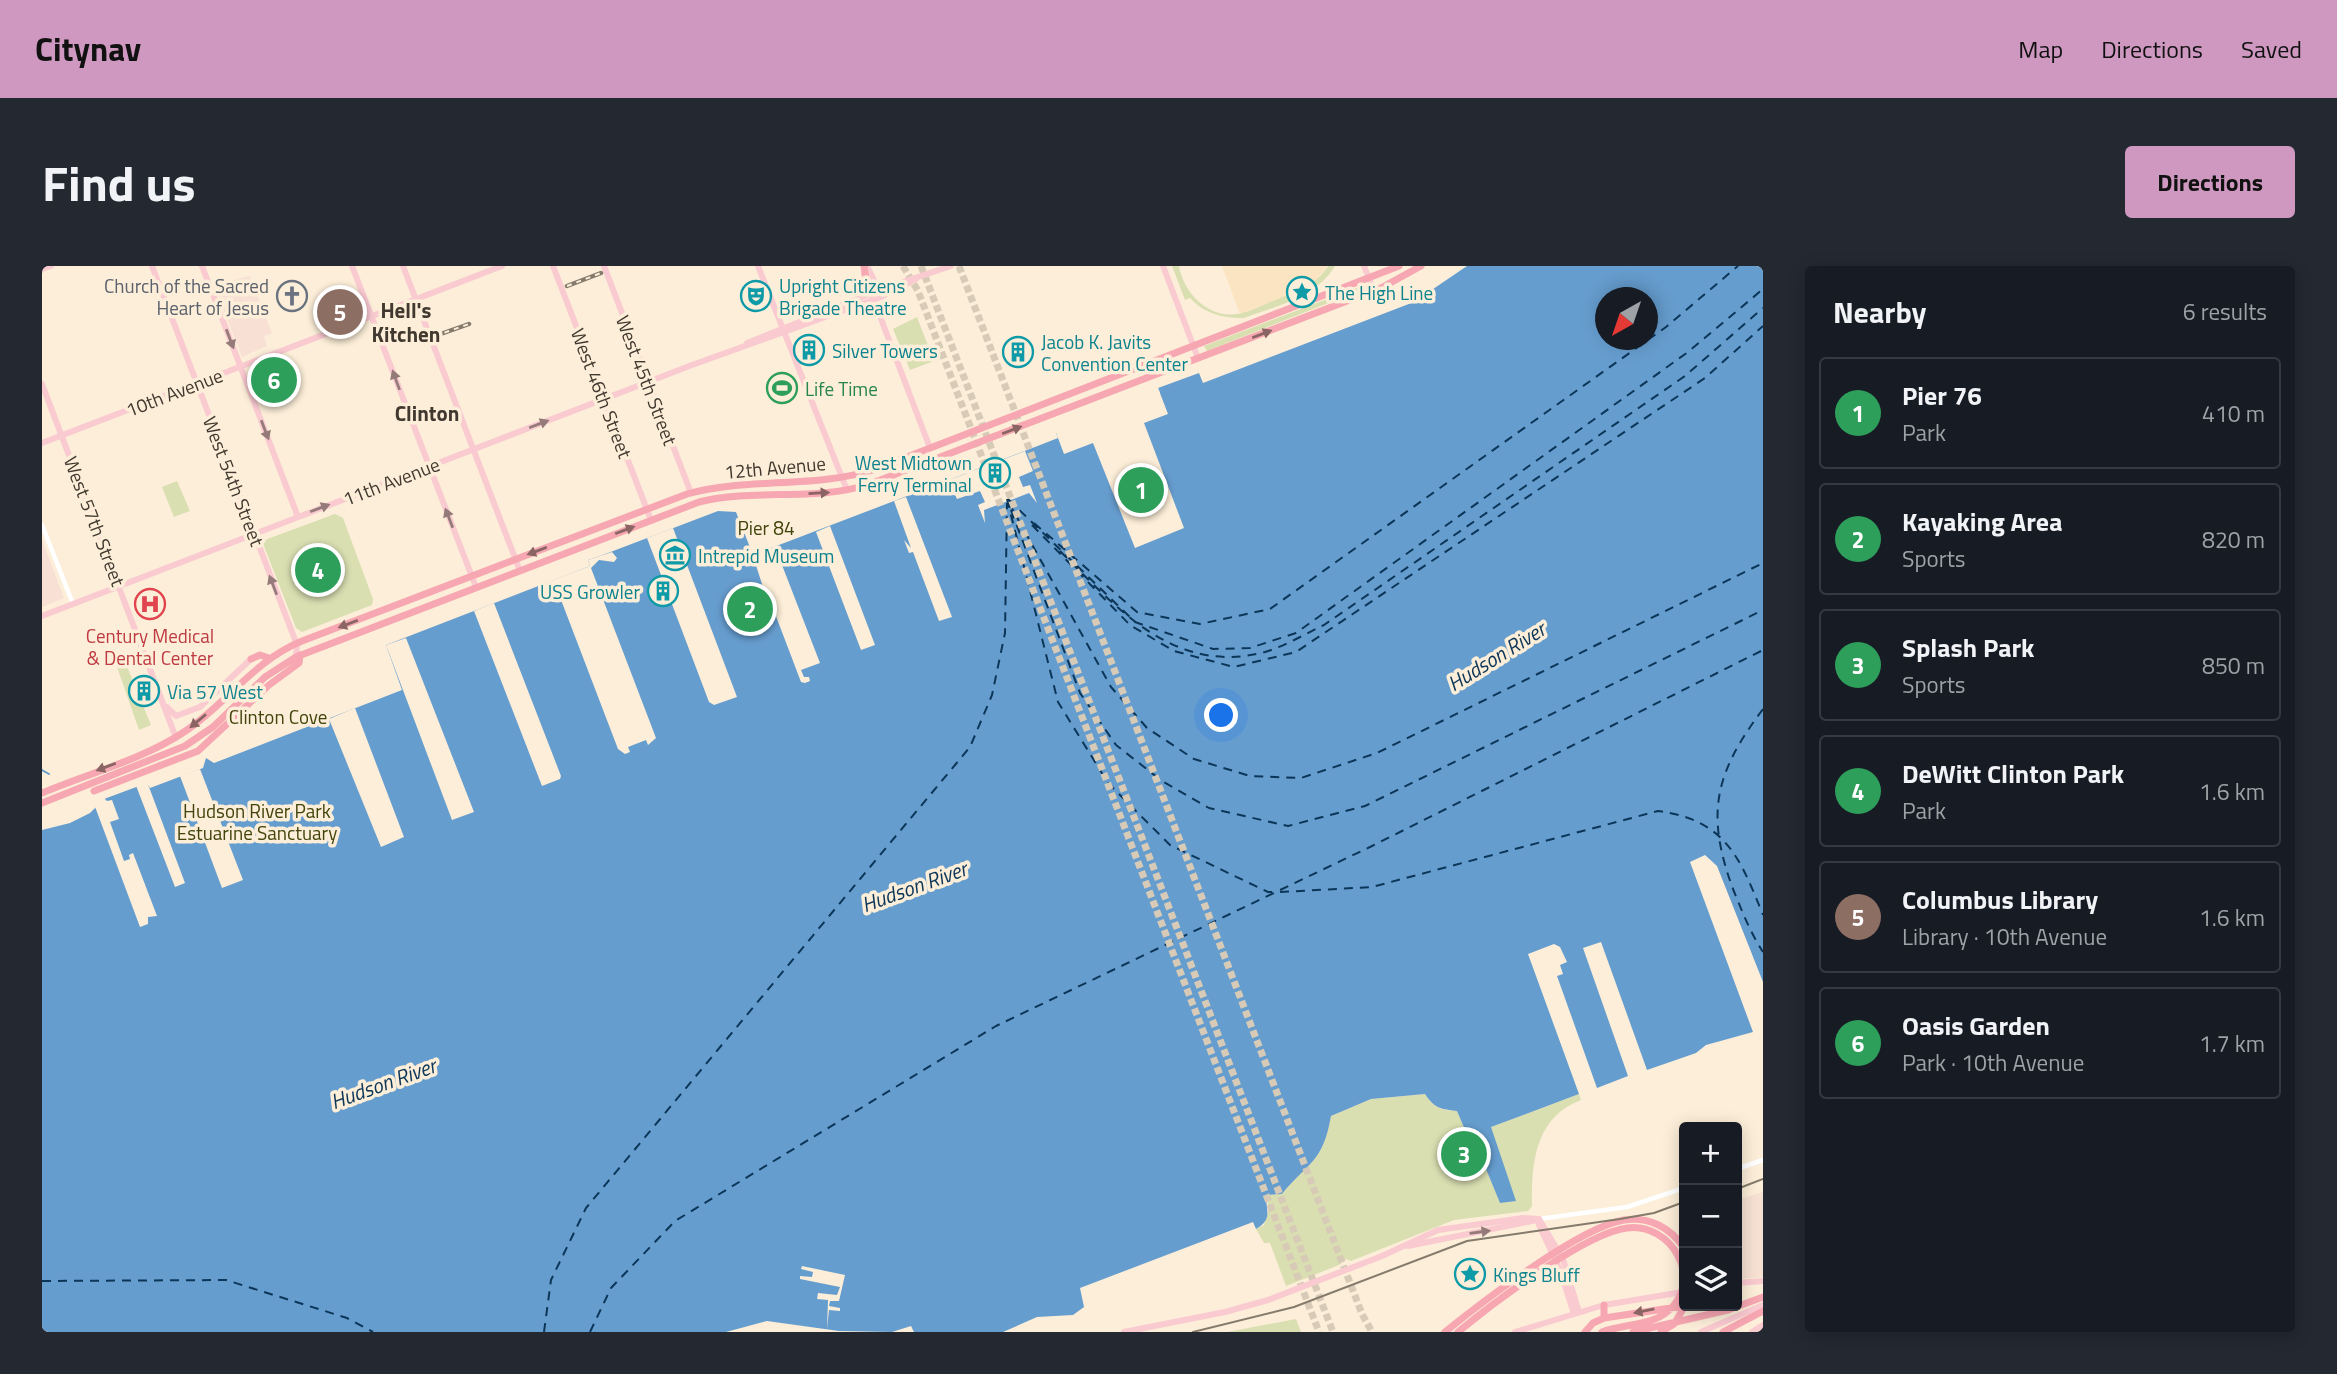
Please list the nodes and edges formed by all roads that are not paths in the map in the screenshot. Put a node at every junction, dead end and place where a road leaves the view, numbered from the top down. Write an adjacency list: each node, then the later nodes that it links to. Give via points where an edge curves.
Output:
1 (51, 266): 16 (main road)
2 (152, 266): 28 (main road, West 54th Street)
3 (202, 266): 26 (main road, one-way to 26)
4 (352, 266): 22 (main road)
5 (403, 266): 21 (main road)
6 (502, 266): 21 (main road, 10th Avenue)
7 (553, 266): 32 (main road, West 46th Street)
8 (604, 266): 27 (main road, West 45th Street)
9 (758, 266): 23 (main road)
10 (864, 266): 17 (highway); 20 (main road)
11 (951, 266): 20 (main road, 11th Avenue, via 908,286)
12 (1163, 266): 24 (main road)
13 (1364, 266): 18 (main road)
14 (1399, 266): 18 (highway, 12th Avenue)
15 (1421, 266): 19 (highway, 12th Avenue)
16 (42, 269)
17 (866, 279): 20 (main road)
18 (1369, 279): 19 (main road); 24 (highway, 12th Avenue)
19 (1374, 291): 25 (highway, 12th Avenue, one-way to 19)
20 (874, 294): 23 (main road, 11th Avenue); 37 (main road)
21 (415, 299): 22 (main road, 10th Avenue); 38 (main road)
22 (372, 316): 26 (main road, 10th Avenue); 39 (main road, one-way to 22)
23 (783, 331): 27 (main road, 11th Avenue); 40 (main road)
24 (1194, 346): 25 (main road); 29 (highway, 12th Avenue)
25 (1198, 358): 31 (highway, 12th Avenue)
26 (240, 366): 28 (main road, 10th Avenue); 44 (main road, one-way to 44)
27 (649, 382): 32 (main road, 11th Avenue); 42 (main road, West 45th Street)
28 (197, 383): 35 (main road, 10th Avenue); 47 (main road, West 54th Street)
29 (1098, 383): 31 (highway); 33 (highway, 12th Avenue)
30 (42, 384): 35 (main road, West 57th Street)
31 (1107, 393): 34 (highway, 12th Avenue)
32 (605, 399): 38 (main road, 11th Avenue, one-way to 32); 43 (main road, West 46th Street)
33 (1055, 400): 34 (highway); 37 (highway, 12th Avenue)
34 (1054, 414): 41 (highway, 12th Avenue, one-way to 34)
35 (62, 435): 36 (main road, 10th Avenue); 53 (main road, West 57th Street)
36 (42, 443)
37 (930, 448): 40 (highway, 12th Avenue)
38 (473, 450): 39 (main road, 11th Avenue); 50 (main road)
39 (429, 466): 44 (main road, 11th Avenue, one-way to 39); 52 (main road, one-way to 39)
40 (840, 477): 41 (main road); 42 (highway, 12th Avenue)
41 (847, 491): 45 (highway, 12th Avenue, one-way to 41, via 724,497)
42 (691, 493): 43 (highway, 12th Avenue)
43 (647, 509): 45 (main road, West 46th Street); 48 (highway, 12th Avenue)
44 (298, 517): 47 (main road, 11th Avenue)
45 (651, 520): 49 (highway, 12th Avenue, one-way to 45)
46 (42, 524): 55 (street)
47 (255, 533): 53 (main road, 11th Avenue); 57 (main road, West 54th Street, one-way to 47)
48 (570, 539): 49 (highway); 50 (highway, 12th Avenue, one-way to 50)
49 (574, 550): 51 (highway, 12th Avenue)
50 (516, 560): 51 (main road); 52 (highway, 12th Avenue)
51 (520, 570): 54 (highway, 12th Avenue)
52 (472, 576): 54 (main road); 57 (highway, 12th Avenue, one-way to 57)
53 (119, 586): 55 (main road, 11th Avenue); 61 (main road, West 57th Street)
54 (476, 587): 58 (highway, 12th Avenue)
55 (73, 604): 56 (main road, 11th Avenue)
56 (42, 616)
57 (296, 644): 58 (main road, West 54th Street); 59 (highway, 12th Avenue)
58 (298, 656): 62 (highway, via 299,663); 64 (highway, 12th Avenue, via 265,677 195,740)
59 (269, 658): 60 (highway); 63 (highway, 12th Avenue, one-way to 63)
60 (251, 659): 61 (main road, via 193,711 176,716)
61 (164, 702): 63 (main road, West 57th Street)
62 (215, 737): 64 (highway, via 177,757); 65 (highway, via 187,757)
63 (176, 738): 66 (highway, 12th Avenue, one-way to 66)
64 (155, 760): 67 (highway)
65 (94, 791)
66 (42, 793)
67 (42, 803)
68 (1763, 1160): 69 (street)
69 (1742, 1167)
70 (1679, 1190): 71 (street, via 1627,1207)
71 (1539, 1220): 72 (main road, via 1523,1217); 73 (main road, one-way to 71); 89 (main road, via 1539,1231)
72 (1454, 1226): 73 (main road); 75 (main road)
73 (1448, 1237): 75 (main road)
74 (1679, 1242): 78 (highway, via 1657,1224 1623,1220 1581,1239)
75 (1401, 1248): 92 (main road, via 1245,1307)
76 (1763, 1281): 77 (main road)
77 (1742, 1283)
78 (1511, 1287): 93 (highway); 94 (highway); 97 (highway, via 1624,1228 1640,1228 1665,1238 1681,1261 1682,1290 1669,1311)
79 (1679, 1292): 84 (main road)
80 (1763, 1295): 81 (highway); 82 (highway)
81 (1742, 1301)
82 (1742, 1302)
83 (1763, 1305): 100 (main road)
84 (1604, 1306): 89 (main road); 90 (highway)
85 (1679, 1307): 90 (highway, one-way to 90)
86 (1682, 1311): 99 (highway, via 1674,1324)
87 (1714, 1311): 98 (highway)
88 (1763, 1311): 101 (highway)
89 (1576, 1313): 95 (main road)
90 (1605, 1318): 96 (highway)
91 (1763, 1325): 102 (main road)
92 (1125, 1332)
93 (1446, 1332)
94 (1458, 1332)
95 (1515, 1332)
96 (1585, 1332)
97 (1602, 1332)
98 (1633, 1332)
99 (1661, 1332)
100 (1701, 1332)
101 (1723, 1332)
102 (1752, 1332)

